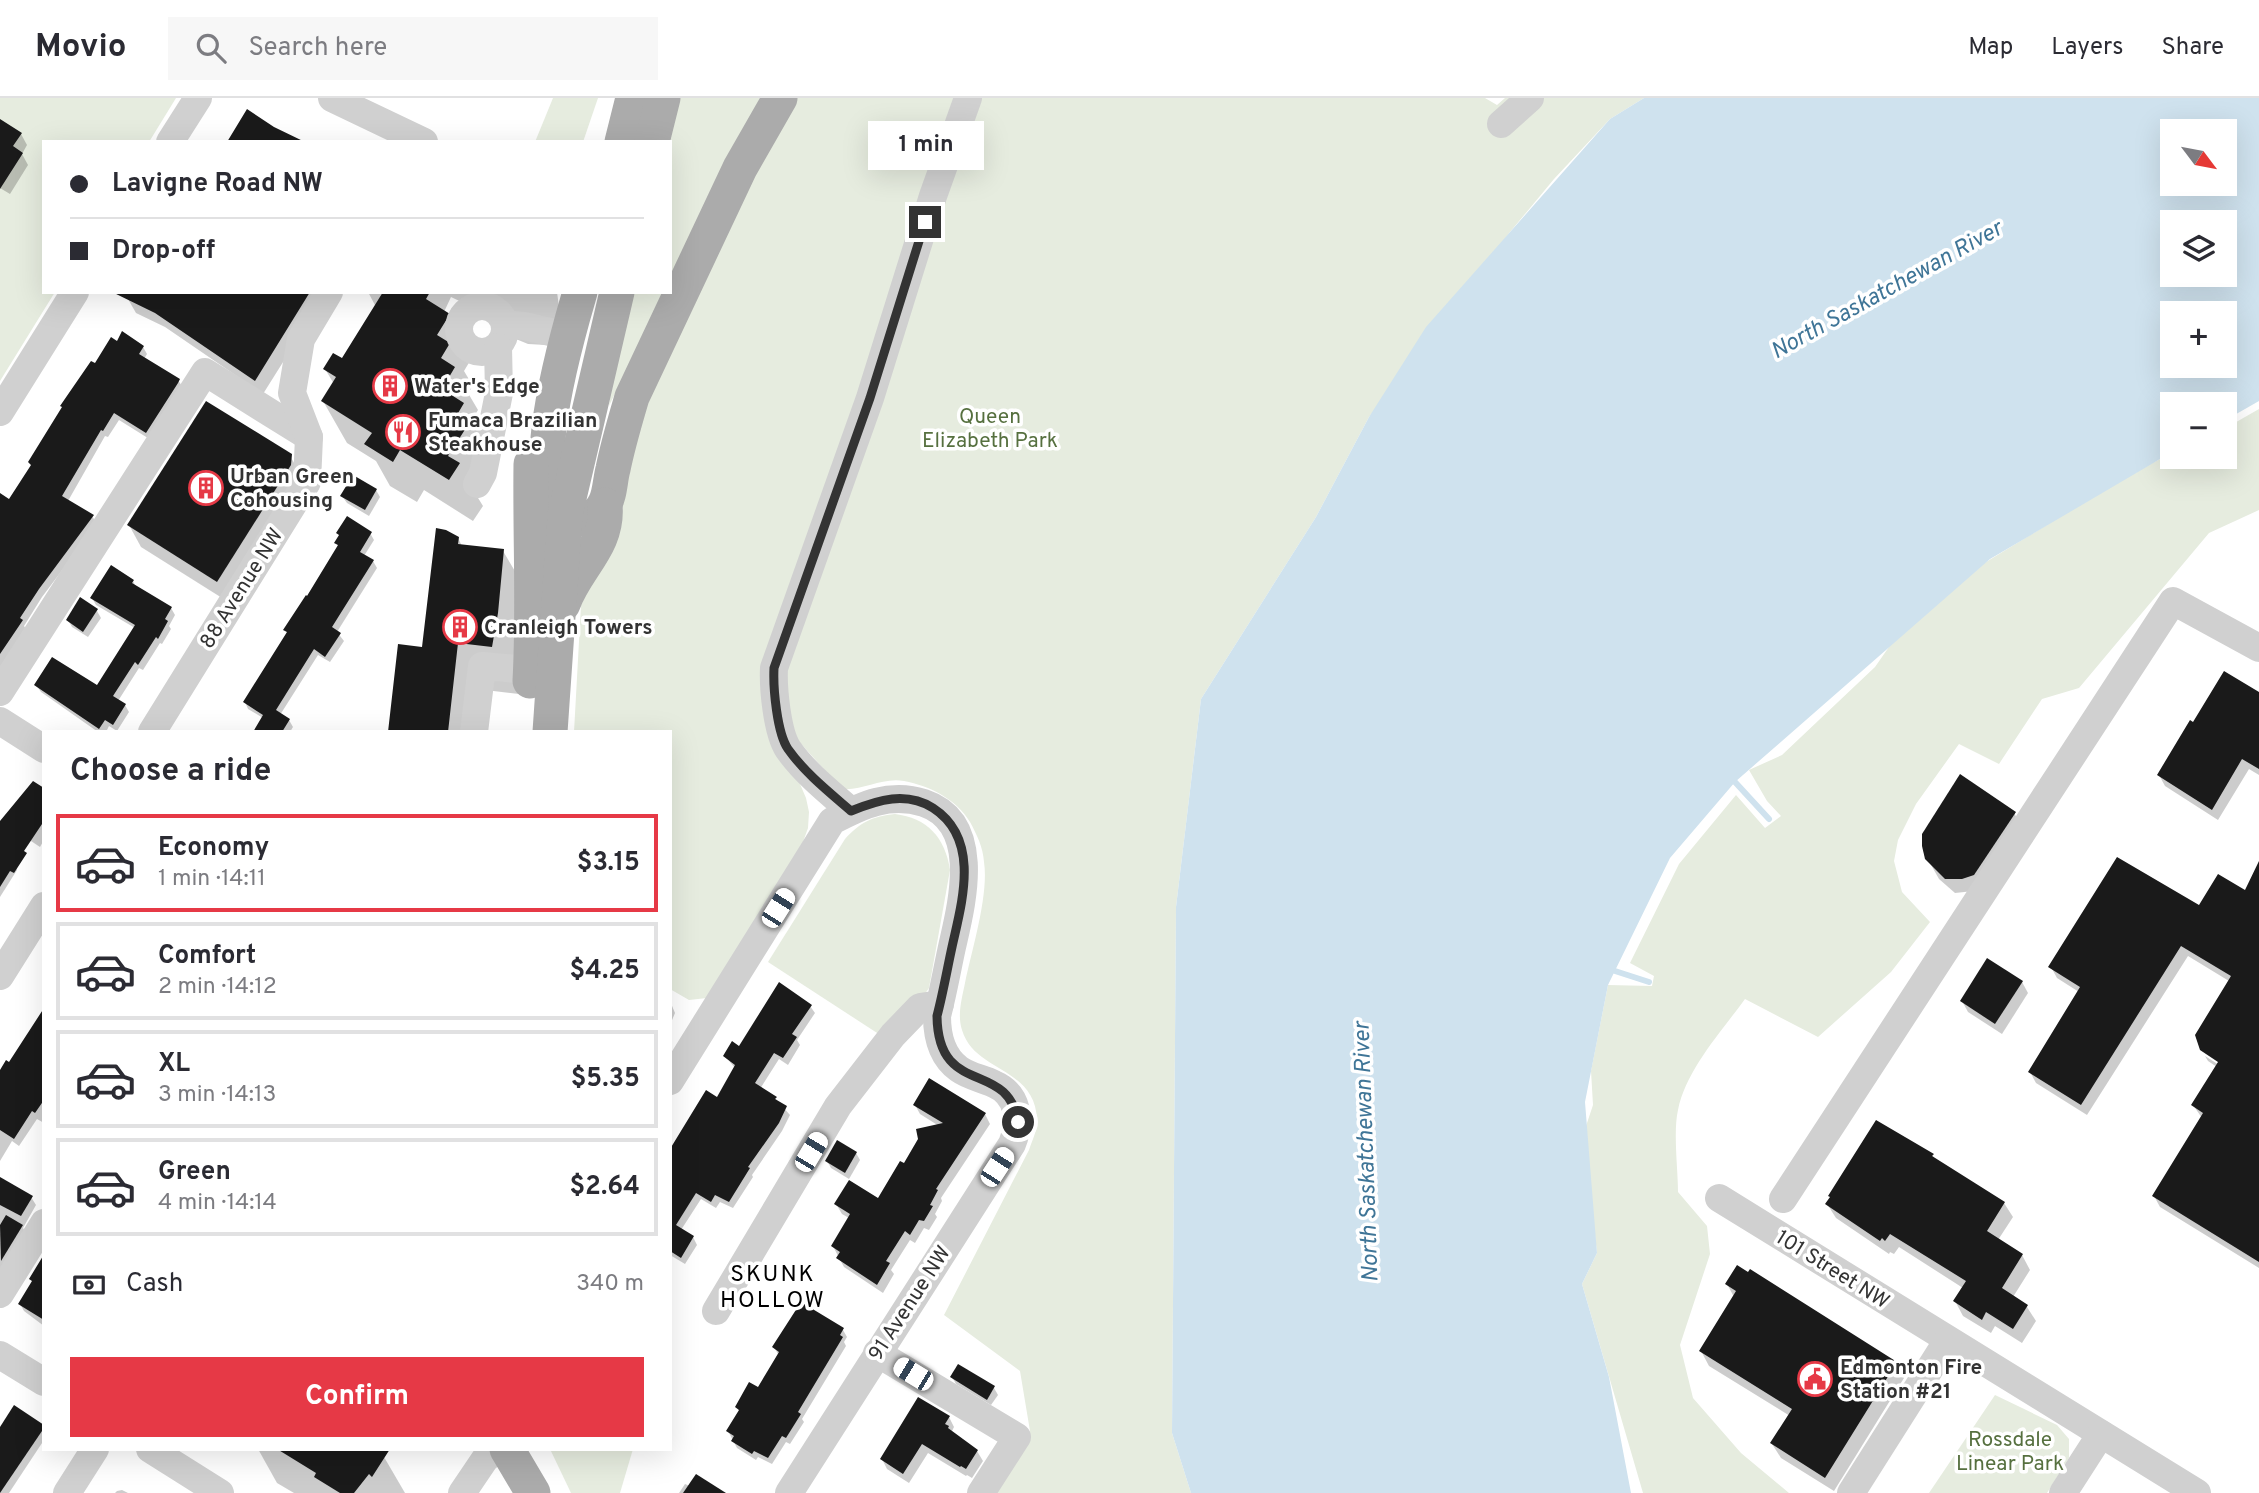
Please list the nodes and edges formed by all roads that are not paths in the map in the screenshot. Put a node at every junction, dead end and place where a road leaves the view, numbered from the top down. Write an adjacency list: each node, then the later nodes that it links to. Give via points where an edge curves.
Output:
1 (198, 98): 9 (street)
2 (332, 98): 10 (street)
3 (633, 98): 11 (main road)
4 (663, 98): 12 (main road)
5 (780, 98): 22 (main road, via 740,168 632,397)
6 (968, 98): 34 (street, via 870,398 774,668 773,688 786,747)
7 (1530, 98): 8 (street)
8 (1502, 124)
9 (171, 140)
10 (418, 140)
11 (622, 140)
12 (652, 140)
13 (74, 294): 19 (street)
14 (328, 294): 20 (street, via 301,339 292,393)
15 (579, 294): 17 (main road)
16 (617, 294): 23 (main road)
17 (568, 336): 18 (main road); 21 (street, via 524,326 501,335 499,393 484,472)
18 (556, 381): 23 (main road, via 548,488 557,509); 26 (main road, via 532,444)
19 (0, 412)
20 (309, 437): 27 (street, via 205,372); 29 (street, 88 Avenue NW, via 307,482)
21 (477, 484)
22 (605, 505): 23 (main road, via 588,518); 24 (main road, via 600,540 575,579)
23 (565, 515): 24 (main road)
24 (557, 620): 32 (main road)
25 (2259, 648): 40 (street, via 2173,601)
26 (531, 670): 30 (street, via 482,666); 31 (main road)
27 (0, 692)
28 (0, 721): 33 (street)
29 (153, 730)
30 (474, 730)
31 (527, 730)
32 (550, 730)
33 (42, 748)
34 (842, 816): 37 (street, via 880,800 912,800 942,814 959,838 965,866 962,900); 38 (street)
35 (42, 909): 36 (street)
36 (0, 976)
37 (940, 1004): 43 (street, via 919,1007 838,1106); 45 (street, 91 Avenue NW, via 937,1031 947,1058 970,1076 1005,1091 1017,1110 1018,1122 1012,1144)
38 (672, 1078)
39 (1719, 1198): 44 (street, 101 Street NW)
40 (1783, 1199)
41 (42, 1226): 42 (street)
42 (0, 1294)
43 (716, 1311)
44 (1948, 1340): 48 (street, 101 Street NW); 59 (street)
45 (877, 1353): 57 (street, 91 Avenue NW); 58 (street, via 1017,1437)
46 (0, 1354): 47 (street)
47 (42, 1381)
48 (2101, 1434): 60 (street); 61 (street, 101 Street NW)
49 (93, 1451): 53 (street)
50 (153, 1451): 54 (street)
51 (495, 1451): 55 (street)
52 (508, 1451): 56 (main road)
53 (67, 1493)
54 (220, 1493)
55 (462, 1493)
56 (533, 1493)
57 (789, 1493)
58 (981, 1493)
59 (1851, 1493)
60 (2063, 1493)
61 (2197, 1493)

